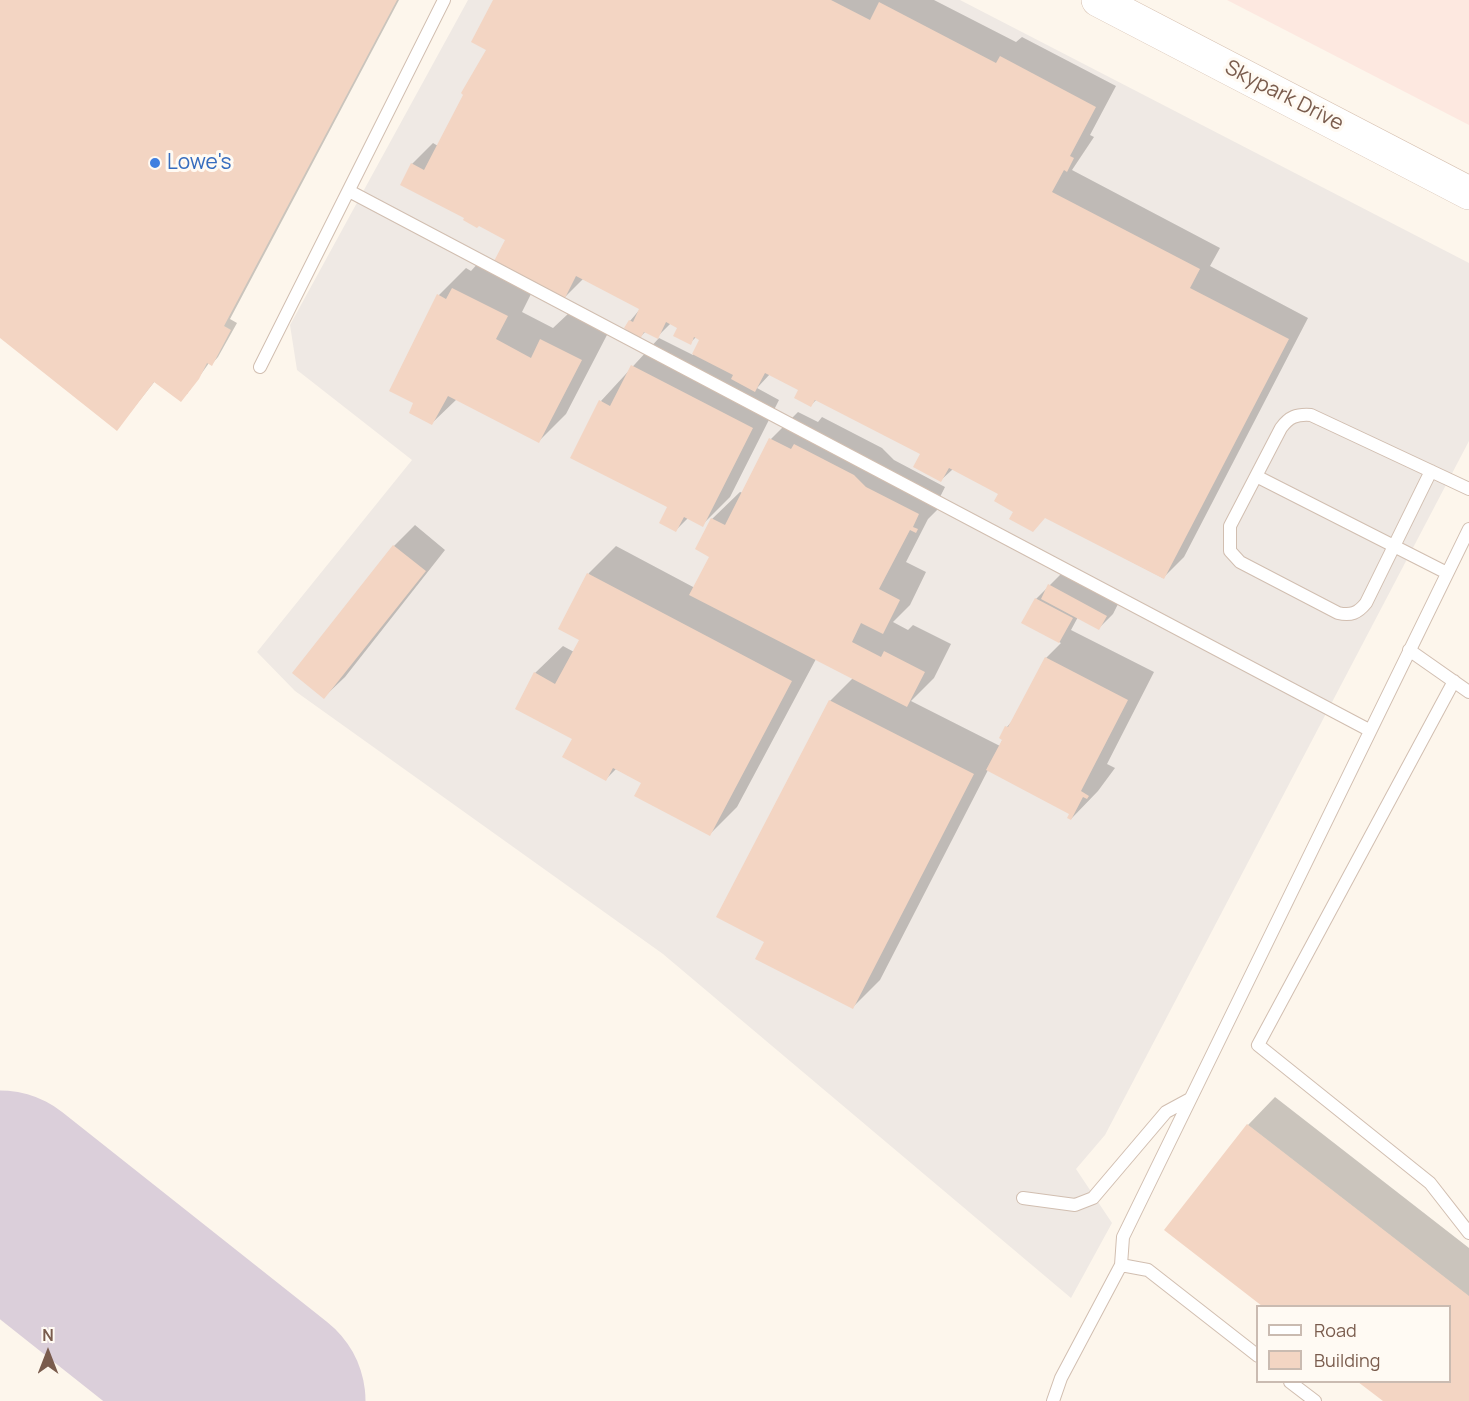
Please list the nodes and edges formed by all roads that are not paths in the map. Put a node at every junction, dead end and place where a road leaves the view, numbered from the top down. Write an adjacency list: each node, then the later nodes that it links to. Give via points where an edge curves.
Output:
1 (444, 0): 4 (lane)
2 (1098, 0): 3 (main road, Skypark Drive)
3 (1465, 187)
4 (349, 191): 5 (lane); 15 (lane)
5 (260, 367)
6 (1431, 471): 7 (lane, via 1311,415 1299,414 1281,428); 8 (lane); 10 (lane)
7 (1256, 476): 10 (lane); 10 (lane, via 1230,525 1230,551 1240,562 1338,613 1359,612)
8 (1469, 489)
9 (1469, 530): 11 (lane)
10 (1394, 546): 11 (lane)
11 (1447, 573): 12 (lane)
12 (1409, 650): 13 (lane); 15 (lane)
13 (1454, 681): 14 (lane); 18 (lane, via 1258,1045 1430,1183)
14 (1469, 692)
15 (1369, 730): 16 (lane)
16 (1190, 1099): 17 (lane, via 1166,1112 1093,1198 1075,1205); 19 (lane, via 1123,1237)
17 (1023, 1198)
18 (1469, 1233)
19 (1121, 1265): 20 (lane, via 1148,1270); 22 (lane, via 1061,1378)
20 (1256, 1355)
21 (1291, 1383): 23 (lane)
22 (1053, 1401)
23 (1315, 1401)

